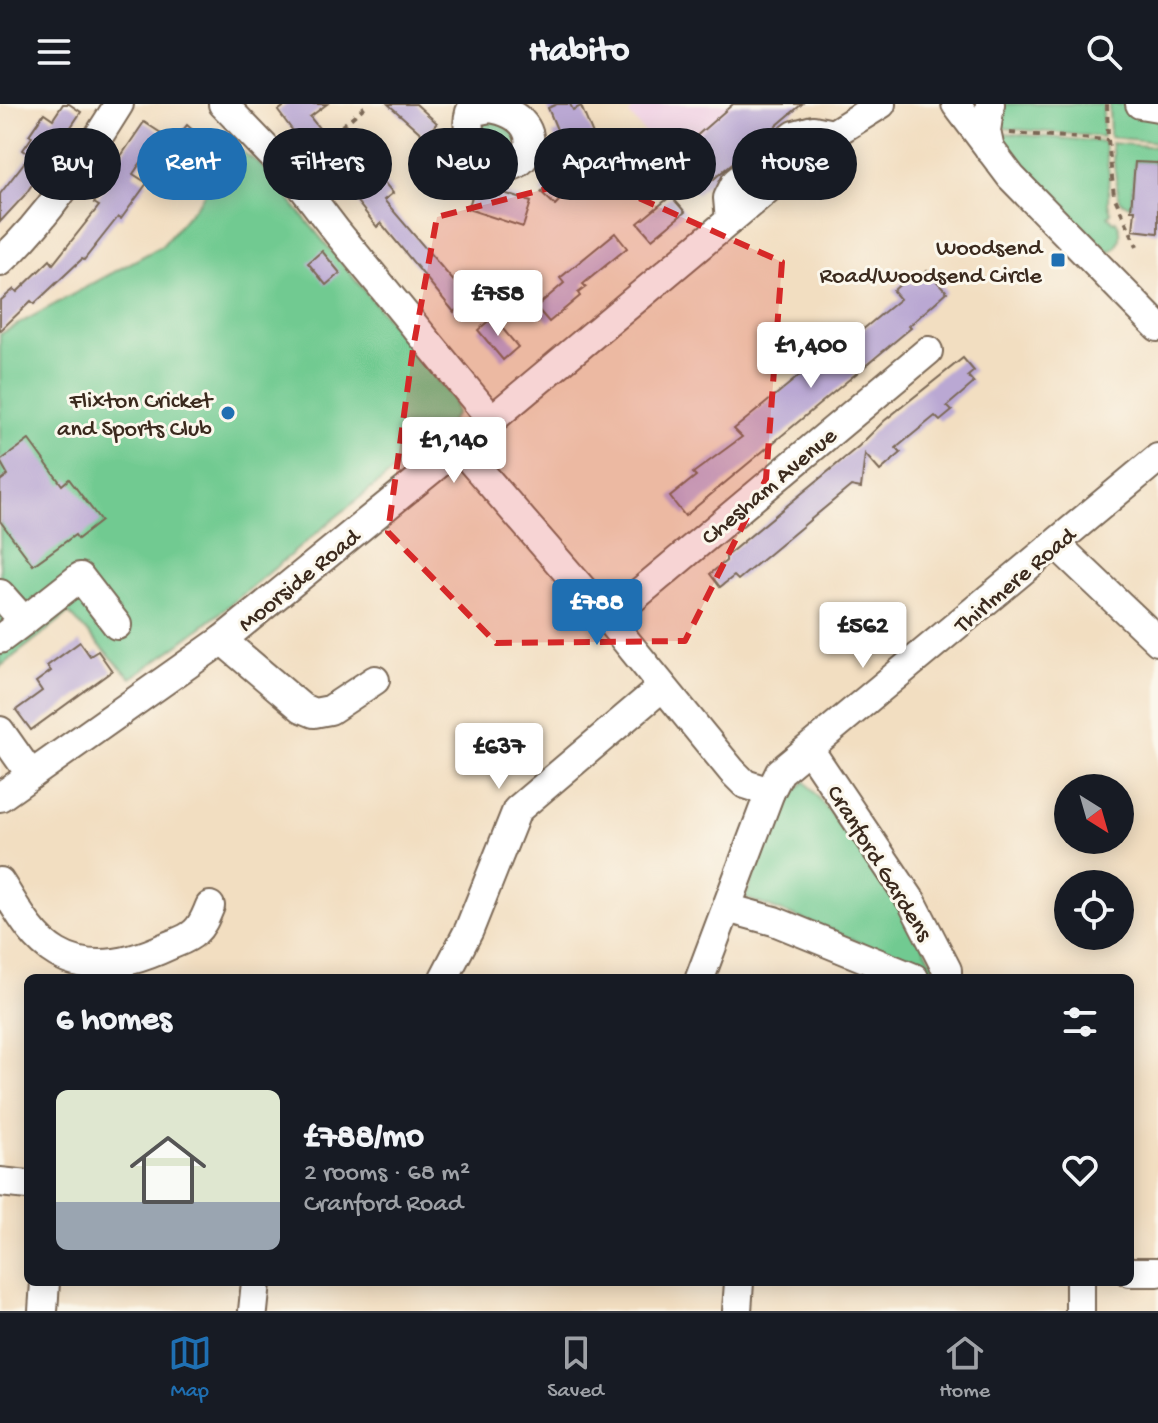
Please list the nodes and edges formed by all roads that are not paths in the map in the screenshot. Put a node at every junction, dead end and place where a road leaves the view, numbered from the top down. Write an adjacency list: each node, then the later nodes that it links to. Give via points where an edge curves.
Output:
1 (119, 104): 8 (street, via 56,199)
2 (223, 104): 11 (street, via 301,185)
3 (956, 104): 7 (street)
4 (1140, 104): 6 (street)
5 (872, 107): 11 (street, Moorside Road)
6 (1158, 107)
7 (988, 129): 9 (street, via 1011,177)
8 (0, 262)
9 (1158, 327)
10 (928, 351): 16 (street, Chesham Avenue)
11 (492, 420): 12 (street, Moorside Road)
12 (459, 447): 16 (street); 20 (street, Moorside Road)
13 (1158, 458): 14 (street, Thirlmere Road)
14 (1056, 544): 21 (street); 25 (street, Thirlmere Road)
15 (0, 594): 17 (street)
16 (608, 619): 23 (street)
17 (24, 621): 18 (street, via 80,577); 19 (street)
18 (117, 625)
19 (0, 639)
20 (222, 640): 22 (street, via 314,713 330,710); 26 (street, Moorside Road)
21 (1158, 641)
22 (375, 680)
23 (662, 687): 27 (street, via 745,784); 32 (street, via 517,810)
24 (0, 731): 26 (street)
25 (809, 749): 27 (street, Thirlmere Road, via 780,772); 35 (street, Cranford Gardens, via 912,902)
26 (31, 775): 28 (street, Moorside Road)
27 (770, 792): 31 (street, Thirlmere Road)
28 (0, 797)
29 (0, 882): 30 (street, via 40,941 81,963 108,965 150,955 192,935)
30 (210, 906)
31 (727, 908): 33 (street, Thirlmere Road); 34 (street, Cranford Gardens, via 774,921)
32 (446, 974)
33 (702, 974)
34 (904, 974)
35 (947, 974)
36 (0, 1182): 37 (street)
37 (24, 1185)
38 (1134, 1272): 39 (street)
39 (1158, 1272)
40 (45, 1286): 44 (street)
41 (256, 1286): 45 (street)
42 (739, 1286): 46 (street)
43 (1080, 1286): 47 (street)
44 (43, 1311)
45 (253, 1311)
46 (737, 1311)
47 (1080, 1311)

